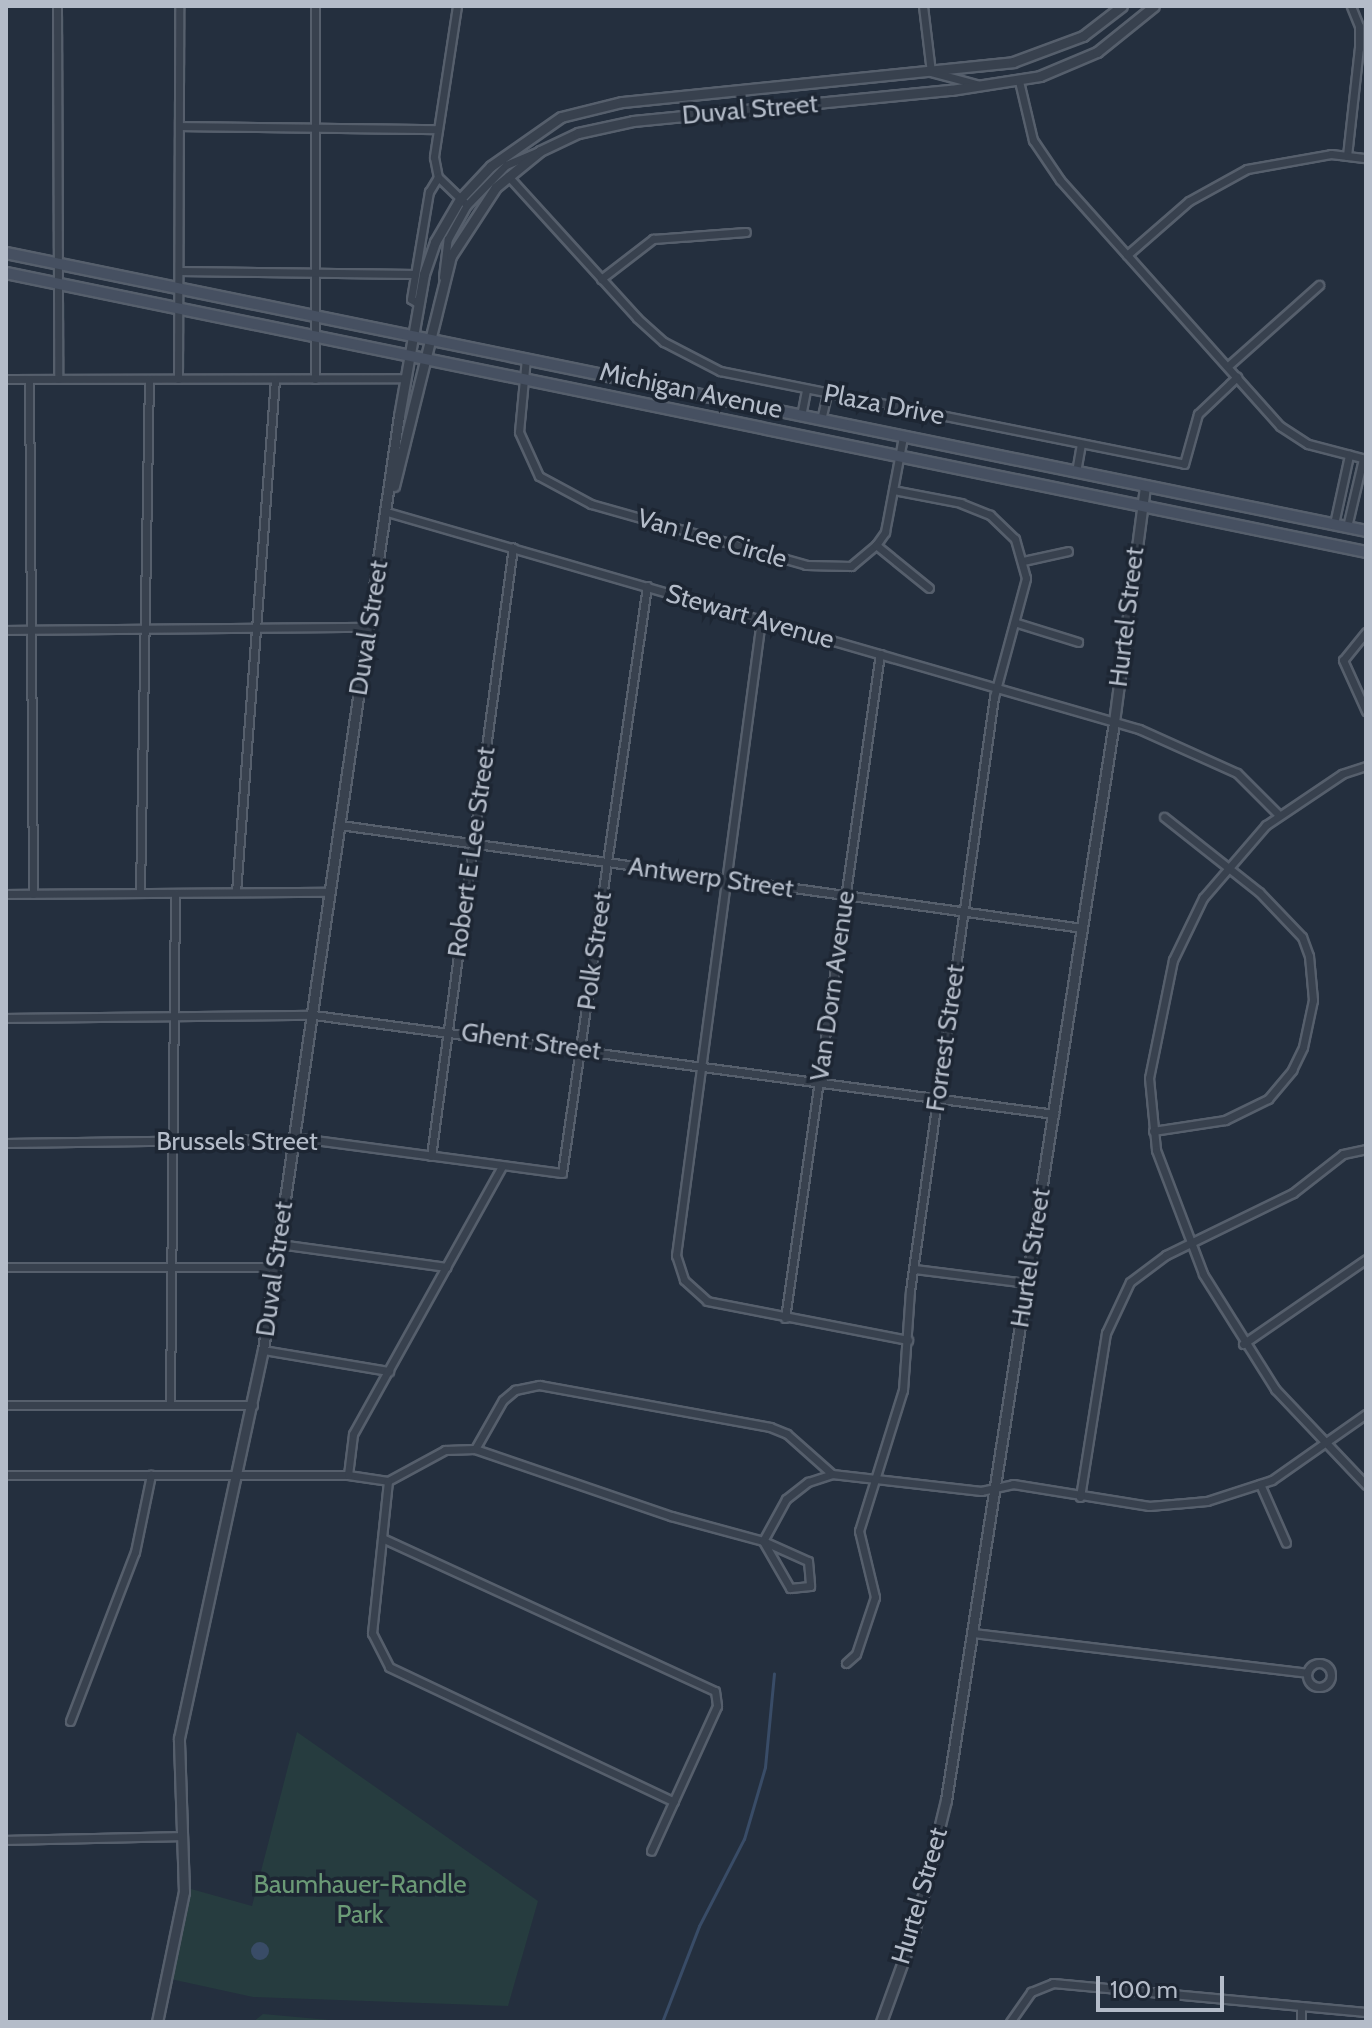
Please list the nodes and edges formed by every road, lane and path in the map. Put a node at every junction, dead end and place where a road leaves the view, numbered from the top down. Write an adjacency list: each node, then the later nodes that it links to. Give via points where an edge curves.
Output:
1 (57, 6): 24 (street)
2 (179, 6): 12 (street)
3 (315, 6): 13 (street)
4 (457, 6): 14 (street)
5 (923, 6): 9 (street)
6 (1122, 6): 9 (street, Duval Street, via 1083,36 1054,49 1013,62)
7 (1154, 6): 10 (street, Duval Street, via 1097,52)
8 (1351, 6): 16 (street, via 1359,26 1359,48)
9 (931, 72): 11 (street); 20 (street, Duval Street, via 588,109 561,117 515,145)
10 (1019, 81): 11 (street, Duval Street); 23 (street, via 1033,140 1060,180)
11 (985, 86): 15 (street, Duval Street, via 633,121 578,133)
12 (179, 126): 13 (street); 25 (street)
13 (315, 128): 14 (street); 27 (street)
14 (438, 129): 19 (street)
15 (540, 151): 18 (street, Duval Street); 20 (street, via 506,165)
16 (1347, 156): 17 (street); 23 (street, via 1272,161 1247,169 1189,201)
17 (1366, 158)
18 (508, 176): 29 (street, Plaza Drive); 30 (street, Duval Street, via 460,236)
19 (438, 177): 20 (street); 28 (street, via 429,192)
20 (463, 202): 30 (street, via 448,239); 34 (street, Duval Street, via 435,242)
21 (746, 232): 29 (street, via 653,239)
22 (6, 253): 24 (main road, Michigan Avenue)
23 (1127, 255): 45 (street)
24 (57, 263): 31 (street); 33 (main road, Michigan Avenue)
25 (179, 271): 27 (street); 33 (street)
26 (6, 273): 31 (main road, Michigan Avenue)
27 (315, 273): 28 (street); 37 (street)
28 (415, 274): 34 (street, via 411,299)
29 (601, 279): 56 (street, Plaza Drive, via 637,318 681,353 720,371)
30 (443, 280): 41 (street, Duval Street)
31 (57, 284): 36 (main road, Michigan Avenue); 51 (street)
32 (1319, 285): 45 (street)
33 (179, 288): 35 (main road, Michigan Avenue); 36 (street)
34 (419, 304): 40 (street, Duval Street)
35 (267, 306): 37 (main road, Michigan Avenue); 38 (main road)
36 (178, 308): 38 (main road, Michigan Avenue); 53 (street)
37 (315, 317): 39 (street); 40 (main road, Michigan Avenue)
38 (261, 325): 39 (main road, Michigan Avenue)
39 (315, 336): 42 (main road, Michigan Avenue); 55 (street)
40 (413, 336): 41 (main road, Michigan Avenue); 42 (street, Duval Street)
41 (430, 339): 43 (street, Duval Street); 44 (main road, Michigan Avenue)
42 (409, 355): 43 (main road, Michigan Avenue); 47 (street, Duval Street)
43 (426, 358): 48 (main road, Michigan Avenue); 69 (street, Duval Street)
44 (526, 358): 48 (street, Van Lee Circle); 58 (main road, Michigan Avenue)
45 (1228, 366): 46 (street)
46 (1237, 377): 61 (street, Plaza Drive, via 1198,414 1184,464); 62 (street, via 1280,426 1308,444)
47 (405, 378): 55 (street); 69 (street, Duval Street)
48 (523, 378): 63 (main road, Michigan Avenue); 73 (street, Van Lee Circle, via 519,432 529,462 539,476 575,498 806,565 851,566)
49 (6, 379): 50 (street)
50 (29, 379): 51 (street); 86 (street)
51 (58, 379): 52 (street)
52 (149, 379): 53 (street); 84 (street)
53 (178, 379): 54 (street)
54 (275, 379): 55 (street); 82 (street)
55 (315, 379)
56 (806, 390): 57 (street, Plaza Drive); 58 (street)
57 (827, 394): 59 (street); 61 (street, Plaza Drive)
58 (801, 416): 59 (main road, Michigan Avenue)
59 (821, 420): 60 (main road, Michigan Avenue)
60 (903, 437): 63 (street); 65 (main road, Michigan Avenue)
61 (1081, 445): 65 (street)
62 (1349, 455): 64 (street); 70 (street)
63 (899, 457): 67 (street); 68 (main road, Michigan Avenue)
64 (1365, 459): 71 (street)
65 (1076, 472): 66 (main road, Michigan Avenue)
66 (1145, 486): 68 (street, Hurtel Street); 70 (main road, Michigan Avenue)
67 (893, 490): 73 (street, via 885,532); 77 (street, via 961,503 990,515 1015,539)
68 (1141, 506): 76 (main road, Michigan Avenue); 92 (street, Hurtel Street)
69 (387, 512): 74 (street, Stewart Avenue); 83 (street, Duval Street)
70 (1334, 524): 71 (main road, Michigan Avenue)
71 (1347, 527): 72 (main road, Michigan Avenue)
72 (1366, 531)
73 (876, 545): 79 (street)
74 (513, 547): 78 (street, Stewart Avenue); 97 (street, Robert E Lee Street)
75 (1068, 551): 77 (street)
76 (1366, 552)
77 (1023, 561): 81 (street, Forrest Street, via 1026,578)
78 (647, 586): 80 (street, Stewart Avenue); 98 (street, Polk Street)
79 (929, 588)
80 (761, 620): 89 (street, Stewart Avenue); 100 (street)
81 (1017, 623): 88 (street); 90 (street, Forrest Street)
82 (257, 627): 83 (street); 84 (street); 101 (street)
83 (369, 627): 96 (street, Duval Street)
84 (143, 629): 86 (street); 103 (street)
85 (6, 630): 86 (street)
86 (31, 630): 106 (street)
87 (1366, 632): 91 (street, via 1343,660)
88 (1078, 642)
89 (880, 654): 90 (street, Stewart Avenue); 107 (street, Van Dorn Avenue)
90 (997, 688): 92 (street, Stewart Avenue); 108 (street, Forrest Street)
91 (1366, 711)
92 (1114, 722): 94 (street, Stewart Avenue, via 1181,744 1224,766); 109 (street, Hurtel Street)
93 (1366, 766): 94 (street, via 1342,774)
94 (1279, 815): 99 (street)
95 (1164, 817): 99 (street)
96 (340, 825): 97 (street, Antwerp Street); 102 (street, Duval Street)
97 (472, 846): 98 (street, Antwerp Street); 113 (street, Robert E Lee Street)
98 (606, 863): 100 (street, Antwerp Street); 114 (street, Polk Street)
99 (1228, 867): 119 (street, via 1189,922 1161,1002 1149,1078); 119 (street, via 1302,937 1313,988 1303,1047 1280,1086 1249,1110 1225,1120)
100 (725, 881): 107 (street, Antwerp Street); 115 (street)
101 (236, 892): 102 (street); 104 (street)
102 (330, 892): 110 (street, Duval Street)
103 (140, 893): 104 (street); 106 (street)
104 (175, 893): 111 (street)
105 (6, 894): 106 (street)
106 (33, 894)
107 (845, 897): 108 (street, Antwerp Street); 116 (street, Van Dorn Avenue)
108 (964, 912): 109 (street, Antwerp Street); 117 (street, Forrest Street)
109 (1082, 928): 118 (street, Hurtel Street)
110 (314, 1015): 111 (street, Ghent Street); 113 (street, Ghent Street); 120 (street, Duval Street)
111 (173, 1017): 112 (street, Ghent Street); 121 (street)
112 (6, 1018)
113 (448, 1030): 114 (street, Ghent Street); 124 (street, Robert E Lee Street)
114 (581, 1049): 115 (street, Ghent Street); 126 (street, Polk Street)
115 (700, 1066): 116 (street, Ghent Street); 136 (street, via 676,1240 684,1280 707,1301)
116 (820, 1082): 117 (street, Ghent Street); 136 (street, Van Dorn Avenue)
117 (938, 1098): 118 (street, Ghent Street); 134 (street, Forrest Street)
118 (1054, 1114): 135 (street, Hurtel Street)
119 (1153, 1131): 128 (street)
120 (294, 1140): 121 (street, Brussels Street); 124 (street, Brussels Street); 127 (street, Duval Street)
121 (171, 1142): 122 (street, Brussels Street); 130 (street)
122 (6, 1143)
123 (1366, 1149): 128 (street, via 1343,1154 1293,1193)
124 (431, 1156): 125 (street, Brussels Street)
125 (502, 1166): 126 (street, Brussels Street); 133 (street)
126 (561, 1173)
127 (279, 1244): 132 (street, Duval Street); 133 (street)
128 (1189, 1245): 138 (street); 157 (street, via 1141,1271 1111,1314)
129 (1366, 1259): 138 (street)
130 (171, 1265): 131 (street); 132 (street); 141 (street)
131 (6, 1267)
132 (276, 1267): 139 (street, Duval Street)
133 (446, 1267): 140 (street)
134 (914, 1269): 135 (street); 137 (street, Forrest Street)
135 (1026, 1283): 156 (street, Hurtel Street)
136 (785, 1318): 137 (street)
137 (908, 1340): 152 (street, Forrest Street, via 903,1390)
138 (1243, 1344): 145 (street)
139 (263, 1350): 140 (street); 143 (street, Duval Street)
140 (389, 1371): 151 (street, via 353,1434)
141 (170, 1404): 142 (street); 143 (street)
142 (6, 1405)
143 (253, 1405): 147 (street, Duval Street)
144 (1366, 1414): 145 (street)
145 (1325, 1446): 154 (street); 155 (street)
146 (475, 1449): 148 (street, via 503,1400 515,1390 539,1385 770,1427 787,1434); 153 (street, via 445,1450); 159 (street)
147 (238, 1474): 150 (street); 151 (street); 166 (street, Duval Street, via 179,1738)
148 (832, 1474): 152 (street); 159 (street, via 808,1482 786,1499)
149 (6, 1475): 150 (street)
150 (151, 1475): 164 (street, via 135,1552)
151 (348, 1475): 153 (street)
152 (875, 1476): 156 (street, via 981,1491); 162 (street, Forrest Street, via 859,1531 875,1597 856,1654)
153 (388, 1481): 158 (street)
154 (1260, 1484): 157 (street, via 1173,1505); 160 (street)
155 (1366, 1485)
156 (997, 1488): 157 (street, via 1013,1484); 161 (street, Hurtel Street)
157 (1080, 1497)
158 (382, 1538): 165 (street, via 372,1633 389,1667); 165 (street, via 719,1696)
159 (763, 1541): 159 (street, via 790,1588 810,1586 808,1561)
160 (1286, 1543)
161 (973, 1633): 163 (street); 172 (street, Hurtel Street, via 941,1827 915,1928)
162 (846, 1663)
163 (1307, 1673)
164 (70, 1721)
165 (674, 1802): 168 (street)
166 (182, 1836): 167 (street); 171 (street, Duval Street, via 184,1892)
167 (6, 1840)
168 (651, 1851)
169 (1301, 2006): 170 (street); 173 (street, via 1053,1983 1031,1992); 174 (street)
170 (1366, 2012)
171 (157, 2022)
172 (881, 2022)
173 (1010, 2022)
174 (1301, 2022)

